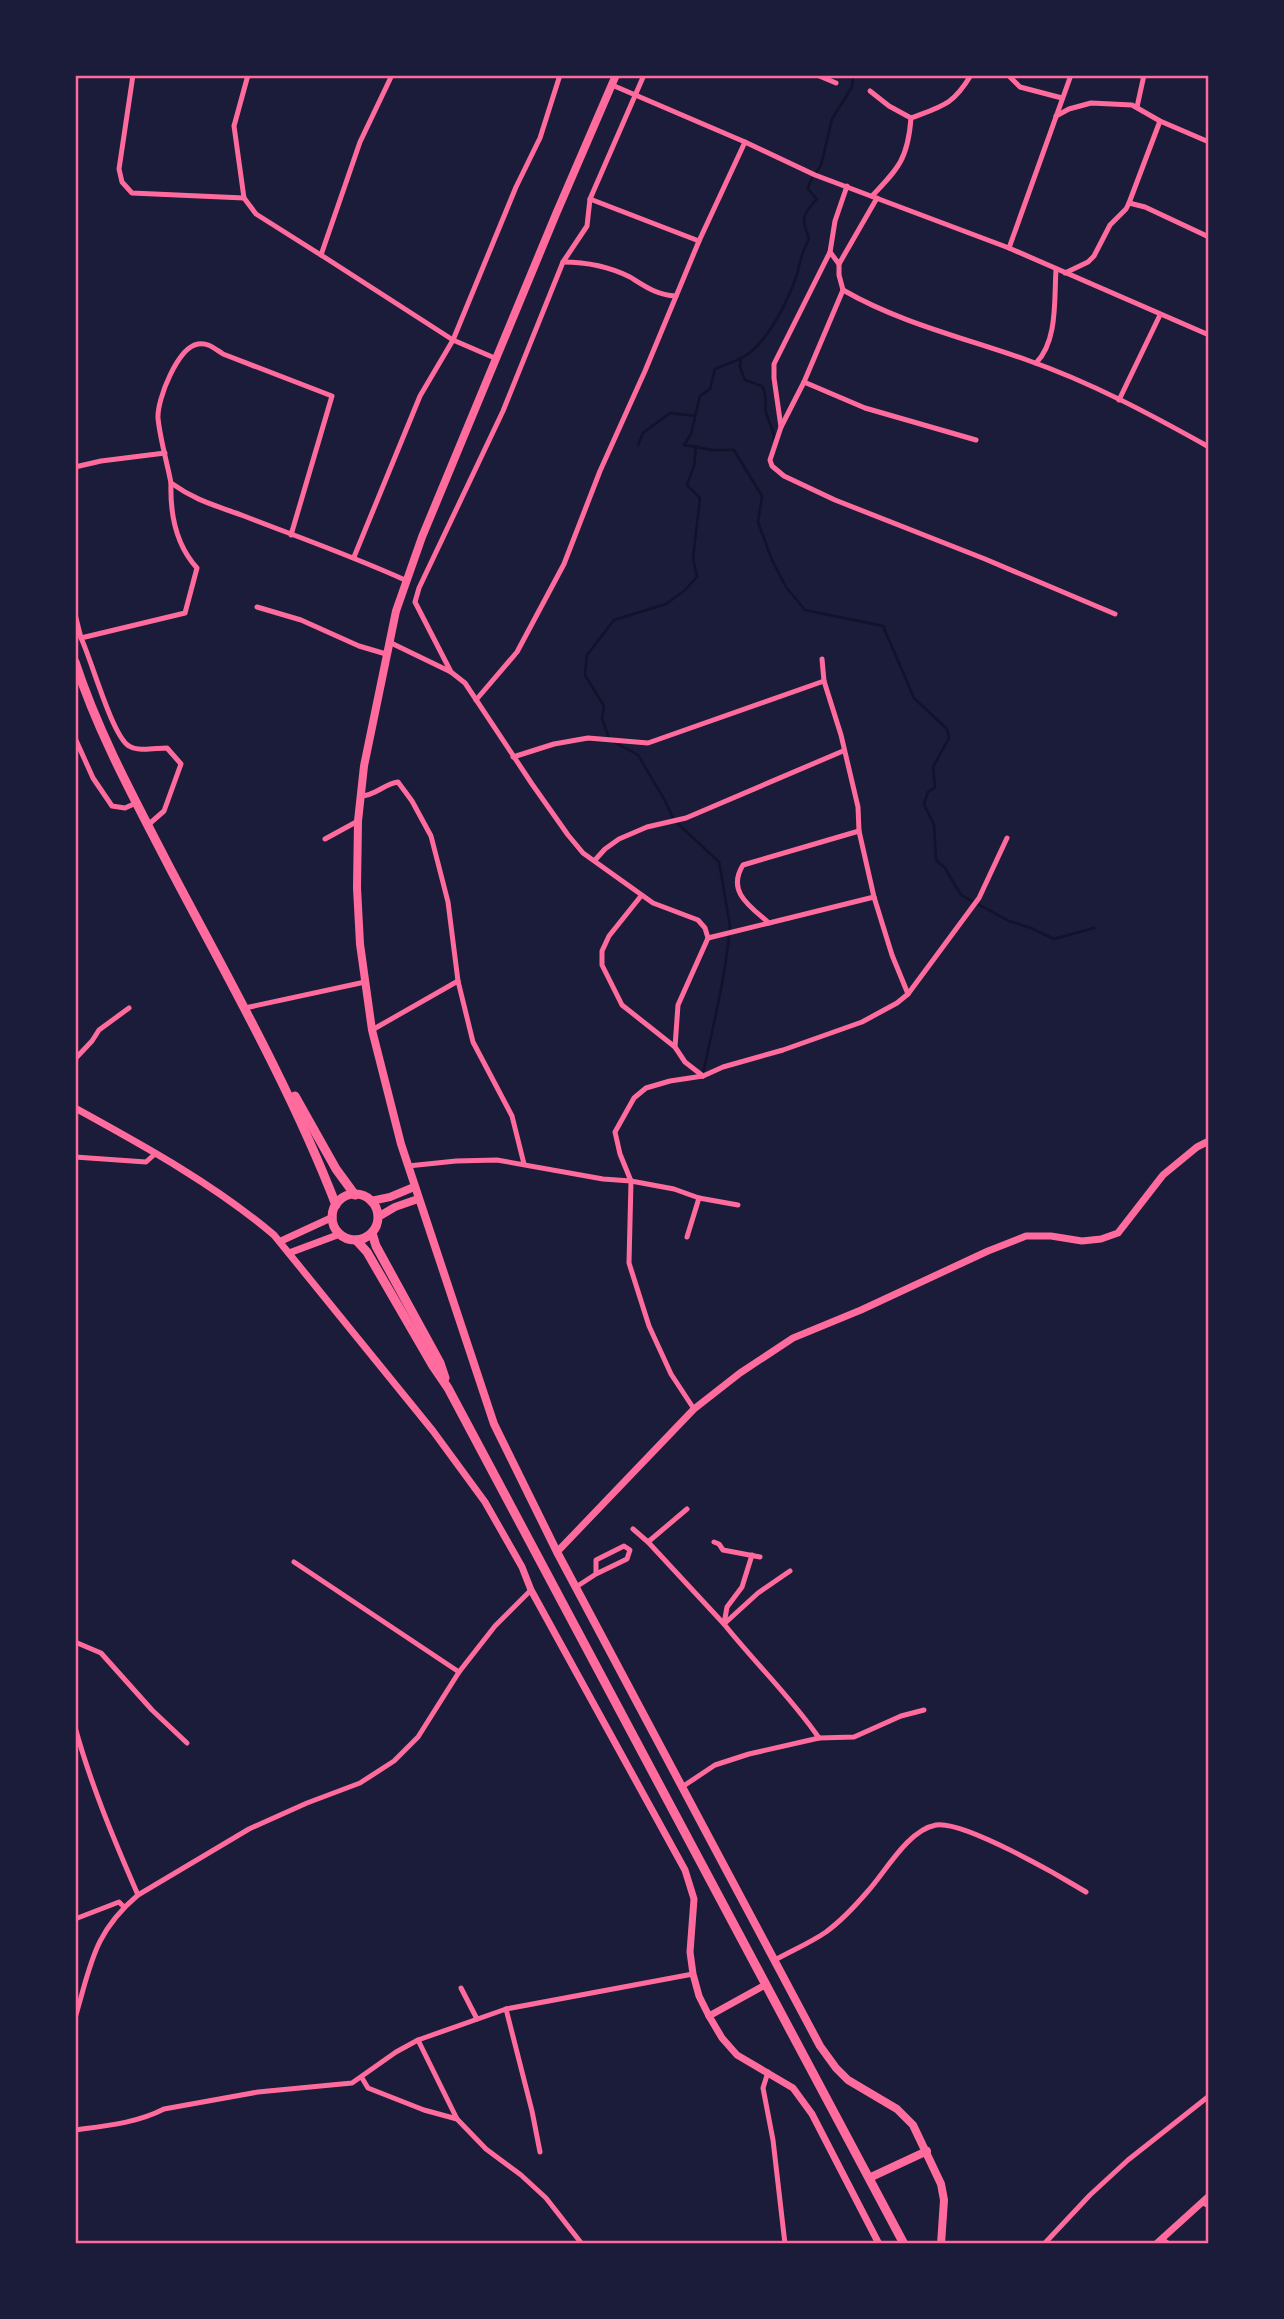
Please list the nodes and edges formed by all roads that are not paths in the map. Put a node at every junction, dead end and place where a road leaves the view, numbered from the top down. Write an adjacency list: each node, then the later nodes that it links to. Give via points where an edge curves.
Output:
1 (133, 75): 25 (street, via 119,169 122,182 132,193)
2 (248, 75): 25 (street, via 234,126)
3 (391, 75): 32 (street, via 360,142)
4 (560, 75): 41 (street, via 540,138)
5 (617, 75): 13 (main road)
6 (643, 75): 15 (street)
7 (817, 75): 12 (street)
8 (971, 75): 19 (street, via 960,94)
9 (1008, 75): 16 (street, via 1020,87)
10 (1071, 75): 16 (street)
11 (1144, 75): 17 (street)
12 (836, 83)
13 (612, 85): 15 (street); 42 (main road)
14 (870, 91): 19 (street)
15 (634, 95): 21 (street); 26 (street)
16 (1062, 98): 18 (street)
17 (1137, 107): 18 (street, via 1091,103); 20 (street)
18 (1056, 116): 30 (street)
19 (911, 118): 24 (street, via 904,158)
20 (1160, 121): 22 (street); 27 (street)
21 (745, 142): 23 (street); 29 (street)
22 (1209, 142)
23 (847, 186): 24 (street); 31 (street)
24 (875, 197): 30 (street); 34 (street)
25 (244, 198): 32 (street, via 256,214)
26 (590, 200): 29 (street); 33 (street, via 587,226)
27 (1129, 203): 28 (street); 36 (street, via 1110,225 1094,256)
28 (1209, 237)
29 (699, 242): 38 (street)
30 (1009, 248): 35 (street)
31 (830, 252): 34 (street); 46 (street, via 774,364)
32 (321, 255): 41 (street)
33 (563, 262): 38 (street, via 592,265 627,276 662,296); 63 (street, via 503,411 415,602)
34 (839, 264): 37 (street)
35 (1056, 270): 36 (street); 43 (street, via 1049,340)
36 (1065, 273): 39 (street)
37 (843, 290): 43 (street, via 903,317); 44 (street)
38 (676, 296): 65 (street, via 564,564 517,652)
39 (1160, 316): 40 (street); 45 (street)
40 (1209, 335)
41 (453, 340): 42 (street); 53 (street, via 421,396)
42 (496, 359): 54 (main road)
43 (1036, 363): 45 (street)
44 (804, 382): 46 (street); 47 (street, via 865,408)
45 (1119, 400): 48 (street)
46 (780, 427): 57 (street, via 769,460 784,476)
47 (976, 440)
48 (1209, 447)
49 (165, 453): 50 (street); 51 (street); 52 (street, via 158,415 166,380 187,348 196,344 207,344 332,396)
50 (75, 467)
51 (171, 483): 52 (street, via 192,497); 58 (street, via 170,504 180,541 197,568 185,613)
52 (291, 536): 53 (street)
53 (354, 557): 54 (street)
54 (405, 580): 59 (main road)
55 (257, 607): 60 (street)
56 (75, 614): 58 (street)
57 (1115, 614)
58 (81, 638): 72 (street, via 120,736 129,746 167,748 181,764 164,811)
59 (388, 642): 60 (main road); 63 (street)
60 (386, 654): 69 (main road)
61 (822, 659): 64 (street)
62 (75, 662): 70 (main road)
63 (451, 672): 65 (street)
64 (824, 681): 67 (street); 68 (street, via 648,743 588,738)
65 (476, 700): 68 (street)
66 (75, 738): 70 (street, via 112,806)
67 (844, 751): 73 (street); 76 (street, via 686,818 619,839)
68 (513, 757): 76 (street, via 568,835)
69 (361, 796): 71 (main road); 81 (street, via 398,782 431,836 448,902)
70 (136, 803): 72 (main road)
71 (358, 821): 75 (street); 82 (main road, via 357,888)
72 (148, 825): 85 (main road)
73 (859, 831): 78 (street); 79 (street, via 743,865 738,877 742,901)
74 (1007, 838): 83 (street, via 979,898)
75 (325, 839)
76 (595, 860): 77 (street)
77 (641, 895): 80 (street, via 698,920); 87 (street, via 609,936 602,965 622,1005)
78 (874, 897): 79 (street); 83 (street)
79 (769, 923): 80 (street)
80 (708, 938): 87 (street, via 678,1005)
81 (458, 981): 86 (street); 95 (street, via 473,1042 512,1116)
82 (365, 982): 85 (street); 86 (main road)
83 (908, 993): 90 (street, via 862,1022)
84 (129, 1008): 88 (street, via 99,1030)
85 (245, 1008): 89 (main road)
86 (372, 1030): 96 (main road)
87 (675, 1047): 90 (street)
88 (75, 1059)
89 (275, 1065): 99 (main road); 103 (main road)
90 (703, 1076): 97 (street, via 670,1080 646,1088 635,1098 615,1132)
91 (75, 1108): 93 (street)
92 (1209, 1141): 114 (street, via 1163,1175 1118,1233 1082,1241 1026,1236 988,1251 793,1338)
93 (156, 1153): 94 (street, via 146,1162); 111 (street, via 243,1208)
94 (75, 1157)
95 (523, 1164): 96 (street, via 497,1160); 97 (street)
96 (408, 1166): 98 (main road)
97 (631, 1181): 100 (street); 114 (street, via 629,1264 649,1326 671,1374)
98 (414, 1187): 101 (main road); 102 (main road)
99 (355, 1195): 102 (main road); 103 (main road)
100 (699, 1198): 104 (street); 109 (street)
101 (418, 1199): 106 (main road); 119 (main road, via 494,1424)
102 (371, 1201): 106 (main road)
103 (336, 1205): 105 (main road)
104 (738, 1205)
105 (332, 1217): 108 (main road); 111 (street)
106 (378, 1217): 107 (main road)
107 (372, 1233): 110 (main road); 113 (main road, via 440,1363)
108 (340, 1234): 110 (main road); 112 (street)
109 (687, 1237)
110 (356, 1240): 113 (main road)
111 (281, 1241): 112 (street)
112 (289, 1253): 126 (street, via 485,1502)
113 (448, 1388): 141 (main road)
114 (694, 1409): 119 (street)
115 (687, 1509): 117 (street)
116 (633, 1529): 117 (street)
117 (648, 1542): 127 (street)
118 (714, 1542): 120 (street, via 723,1550)
119 (557, 1552): 125 (main road)
120 (752, 1555): 121 (street); 127 (street, via 742,1587 727,1607)
121 (760, 1557)
122 (294, 1562): 129 (street)
123 (789, 1570): 127 (street)
124 (596, 1574): 124 (street, via 596,1560 624,1546 630,1550 627,1559); 125 (street)
125 (576, 1587): 134 (main road)
126 (531, 1590): 129 (street); 140 (street, via 685,1870 694,1899)
127 (724, 1624): 132 (street)
128 (75, 1642): 133 (street, via 101,1653)
129 (459, 1672): 136 (street, via 418,1737 384,1769 249,1829)
130 (925, 1710): 132 (street, via 854,1737)
131 (75, 1727): 136 (street, via 107,1824)
132 (819, 1738): 134 (street, via 715,1765)
133 (187, 1743)
134 (682, 1787): 139 (main road)
135 (1086, 1892): 139 (street, via 1008,1850 938,1824 916,1835 868,1892 827,1931)
136 (138, 1895): 137 (street)
137 (124, 1907): 138 (street, via 120,1902); 145 (street, via 103,1932 94,1952)
138 (75, 1919)
139 (775, 1961): 153 (main road, via 835,2068 898,2109 913,2124)
140 (693, 1974): 143 (street); 144 (street)
141 (765, 1985): 144 (street); 155 (main road)
142 (461, 1988): 146 (street)
143 (506, 2009): 146 (street); 154 (street)
144 (709, 2016): 148 (street, via 737,2055)
145 (75, 2018)
146 (477, 2019): 147 (street)
147 (418, 2040): 149 (street); 151 (street)
148 (768, 2072): 160 (street, via 763,2088); 161 (street, via 793,2088 812,2114)
149 (362, 2078): 151 (street, via 369,2088); 152 (street, via 166,2108 112,2125)
150 (1209, 2096): 164 (street, via 1128,2160)
151 (457, 2119): 159 (street, via 547,2198)
152 (75, 2130)
153 (927, 2151): 155 (main road); 163 (main road, via 944,2200)
154 (540, 2152)
155 (869, 2178): 162 (main road)
156 (1209, 2196): 157 (street)
157 (1206, 2204): 158 (street)
158 (1163, 2242)
159 (582, 2244)
160 (785, 2244)
161 (879, 2244)
162 (904, 2244)
163 (941, 2244)
164 (1044, 2244)

